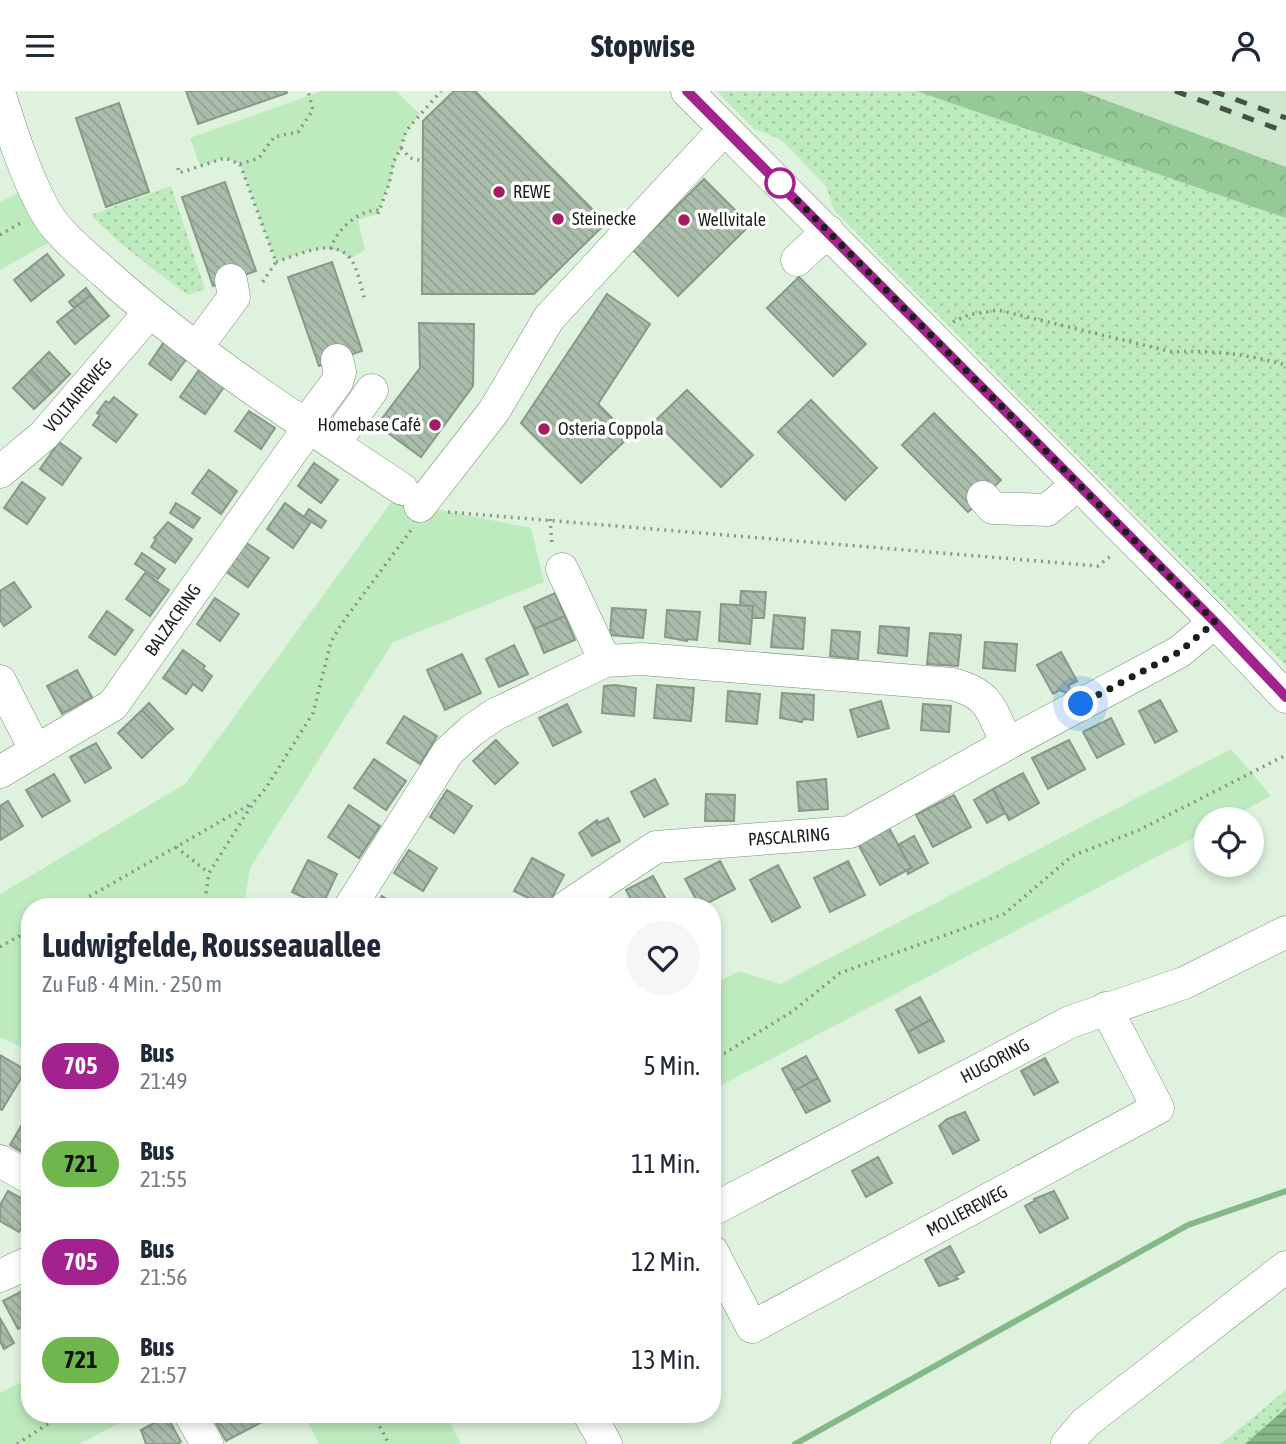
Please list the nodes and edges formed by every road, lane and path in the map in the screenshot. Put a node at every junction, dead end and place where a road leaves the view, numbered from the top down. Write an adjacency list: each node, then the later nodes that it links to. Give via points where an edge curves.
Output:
1 (308, 91): 8 (path, via 313,110 302,129 274,137 259,158)
2 (442, 91): 6 (path, via 410,125)
3 (687, 91): 10 (street)
4 (0, 95): 16 (street, via 44,210 62,235)
5 (716, 138): 26 (street, via 549,318 494,411)
6 (401, 148): 7 (path, via 410,158); 11 (path, via 378,212 364,212 350,222 332,241)
7 (423, 161)
8 (240, 164): 9 (path, via 225,158 179,173); 13 (path)
9 (178, 169)
10 (828, 232): 12 (street); 24 (street)
11 (331, 249): 13 (path); 15 (path, via 350,259)
12 (797, 260)
13 (276, 262): 14 (path)
14 (242, 287): 18 (street)
15 (365, 300)
16 (149, 313): 18 (street); 23 (street, VOLTAIREWEG, via 44,435)
17 (950, 323): 20 (path, via 998,310 1172,352 1240,353)
18 (197, 347): 22 (street)
19 (337, 360): 22 (street, via 340,372)
20 (1286, 365)
21 (372, 390): 22 (street)
22 (316, 432): 26 (street); 34 (street, BALZACRING, via 113,705)
23 (0, 472)
24 (1078, 484): 25 (street, via 1047,510 993,508); 27 (street)
25 (983, 497)
26 (420, 507): 27 (path, via 1098,566); 37 (path, via 331,642 313,713)
27 (1131, 538): 29 (street)
28 (562, 569): 30 (street)
29 (1215, 622): 32 (street); 33 (street, PASCALRING, via 1179,652)
30 (605, 661): 33 (street, via 642,659 952,684 973,689 987,701); 42 (street, via 494,715 447,752)
31 (0, 681): 34 (street)
32 (1286, 697)
33 (1007, 744): 43 (street, PASCALRING, via 850,832 656,847)
34 (36, 751): 36 (street, BALZACRING)
35 (1286, 755): 48 (path, via 1137,831 1072,856 1004,913 840,973 793,1011)
36 (0, 772)
37 (253, 803): 38 (path); 39 (path)
38 (176, 847): 39 (path); 40 (path)
39 (209, 873): 41 (path)
40 (87, 898)
41 (205, 898)
42 (357, 898)
43 (580, 898)
44 (1286, 932): 47 (street, HUGORING, via 1184,983)
45 (21, 935): 46 (path)
46 (0, 947)
47 (1106, 1008): 51 (street, HUGORING, via 1070,1022); 54 (street, MOLIEREWEG, via 1158,1108 752,1327)
48 (721, 1055)
49 (0, 1161): 50 (street)
50 (21, 1173)
51 (721, 1204)
52 (21, 1266): 55 (street)
53 (1286, 1267): 64 (street, via 1085,1423)
54 (721, 1268)
55 (0, 1276)
56 (49, 1423): 60 (path)
57 (195, 1423): 61 (street)
58 (378, 1423): 62 (path)
59 (594, 1423): 63 (street)
60 (17, 1444)
61 (206, 1444)
62 (389, 1444)
63 (606, 1444)
64 (1068, 1444)

